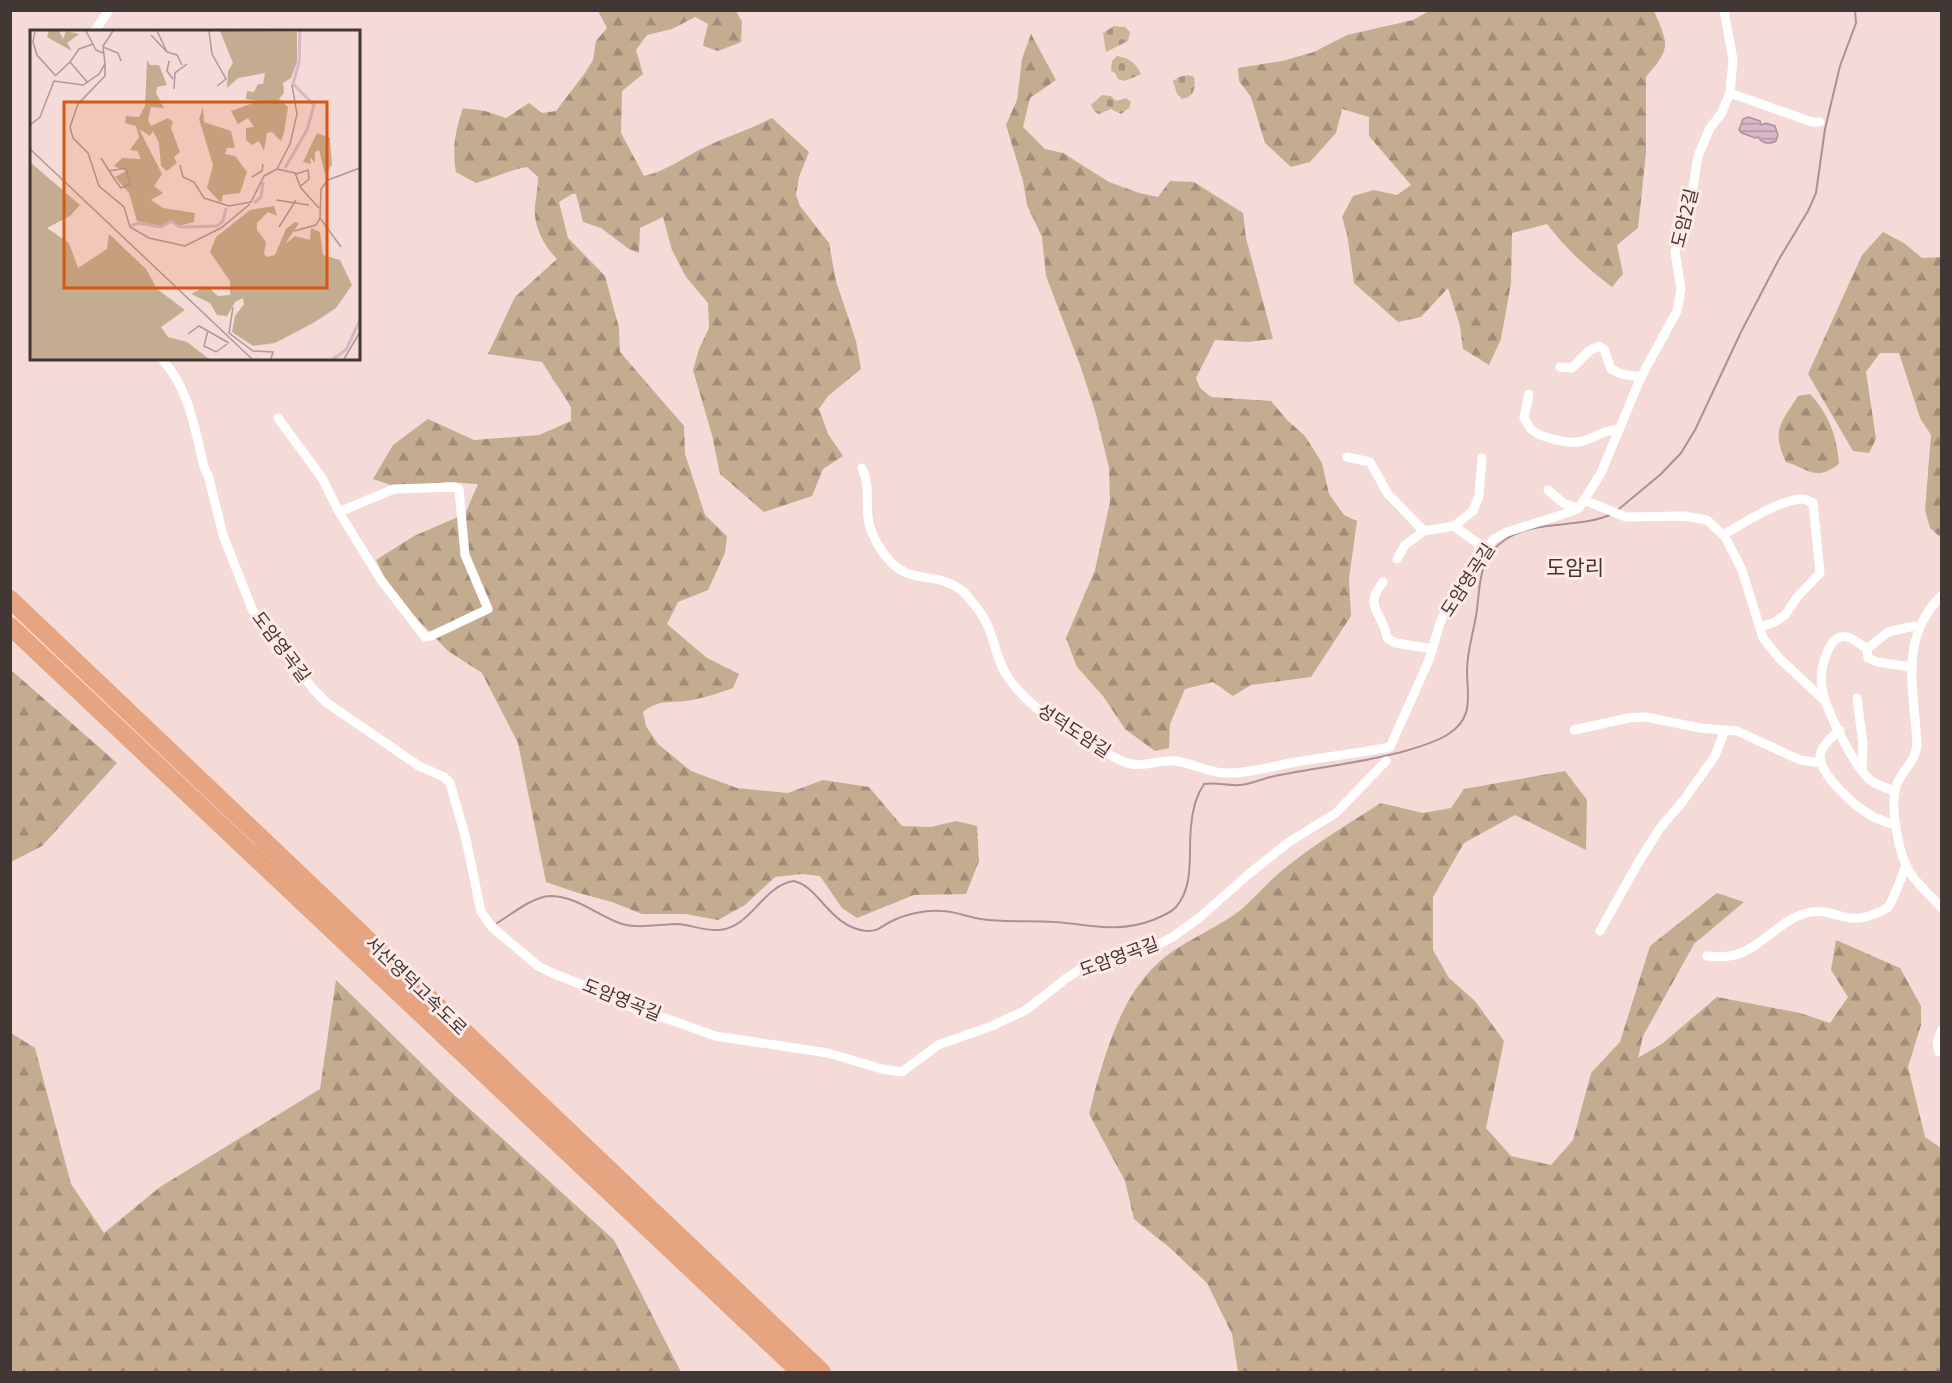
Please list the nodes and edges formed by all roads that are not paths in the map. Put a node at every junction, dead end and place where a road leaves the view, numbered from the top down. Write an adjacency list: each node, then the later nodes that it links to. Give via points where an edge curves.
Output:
1 (109, 10): 3 (street)
2 (1724, 10): 4 (street, 도암2길, via 1733,60)
3 (95, 30)
4 (1730, 93): 5 (street); 8 (street, 도암2길, via 1698,156 1691,200 1675,252 1681,290 1677,310)
5 (1820, 122)
6 (163, 360): 38 (street, 도암영곡길, via 186,399 223,535 259,622 327,703 450,783 484,919 552,973 635,1010 715,1036 828,1053 882,1070 902,1072 938,1045 1026,1010 1085,966 1171,938 1289,842 1336,813)
7 (1560, 367): 8 (street, via 1572,369 1599,346 1604,349 1611,369)
8 (1641, 377): 11 (street, 도암2길)
9 (1529, 394): 11 (street, via 1524,418 1531,430 1540,434 1580,442 1606,430)
10 (278, 418): 17 (street, via 321,478)
11 (1619, 430): 16 (street, 도암2길, via 1601,472)
12 (1347, 457): 19 (street, via 1370,462 1388,494)
13 (1482, 458): 18 (street, via 1477,502 1473,511)
14 (862, 468): 37 (street, 성덕도암길, via 867,479 871,529 897,570 941,580 959,589 989,625 1001,665 1032,704 1120,760 1140,765 1170,760 1225,773)
15 (1548, 490): 16 (street, via 1563,503)
16 (1581, 504): 20 (street, via 1626,517 1684,516 1707,520); 21 (street, 도암영곡길, via 1565,514 1507,532)
17 (339, 512): 17 (street, via 381,580 425,637 488,609 465,555 459,489 394,489)
18 (1454, 526): 19 (street); 21 (street)
19 (1424, 531): 22 (street, via 1405,544)
20 (1723, 535): 27 (street, via 1742,570); 27 (street, via 1788,502 1803,499 1813,503 1820,573 1785,615)
21 (1484, 548): 29 (street, 도암영곡길, via 1447,608)
22 (1397, 559)
23 (1383, 582): 29 (street, via 1373,598 1373,607 1387,638)
24 (1941, 595): 28 (street)
25 (10, 599): 50 (highway, 서산영덕고속도로)
26 (10, 626): 49 (highway, 서산영덕고속도로)
27 (1760, 627): 33 (street, via 1763,638 1779,658)
28 (1918, 627): 30 (street, via 1888,632); 31 (street)
29 (1433, 649): 37 (street, 도암영곡길)
30 (1867, 649): 31 (street, via 1868,658 1877,662); 33 (street, via 1851,638 1832,640 1822,667)
31 (1912, 667): 41 (street, via 1917,746 1915,758 1901,775)
32 (1857, 698): 40 (street)
33 (1825, 701): 36 (street)
34 (1574, 729): 35 (street, via 1646,717)
35 (1725, 730): 39 (street, via 1751,736 1800,760); 45 (street, via 1715,756 1660,828)
36 (1840, 730): 39 (street, via 1826,743 1820,754); 40 (street)
37 (1390, 747)
38 (1386, 761)
39 (1821, 763): 42 (street, via 1852,802)
40 (1862, 771): 41 (street, via 1871,781)
41 (1895, 791): 42 (street)
42 (1894, 825): 43 (street)
43 (1906, 866): 44 (street); 46 (street, via 1887,907 1864,919 1808,913 1784,923 1743,952)
44 (1941, 908)
45 (1600, 931)
46 (1707, 956)
47 (1941, 1029): 48 (street)
48 (1939, 1052)
49 (800, 1372)
50 (822, 1372)

